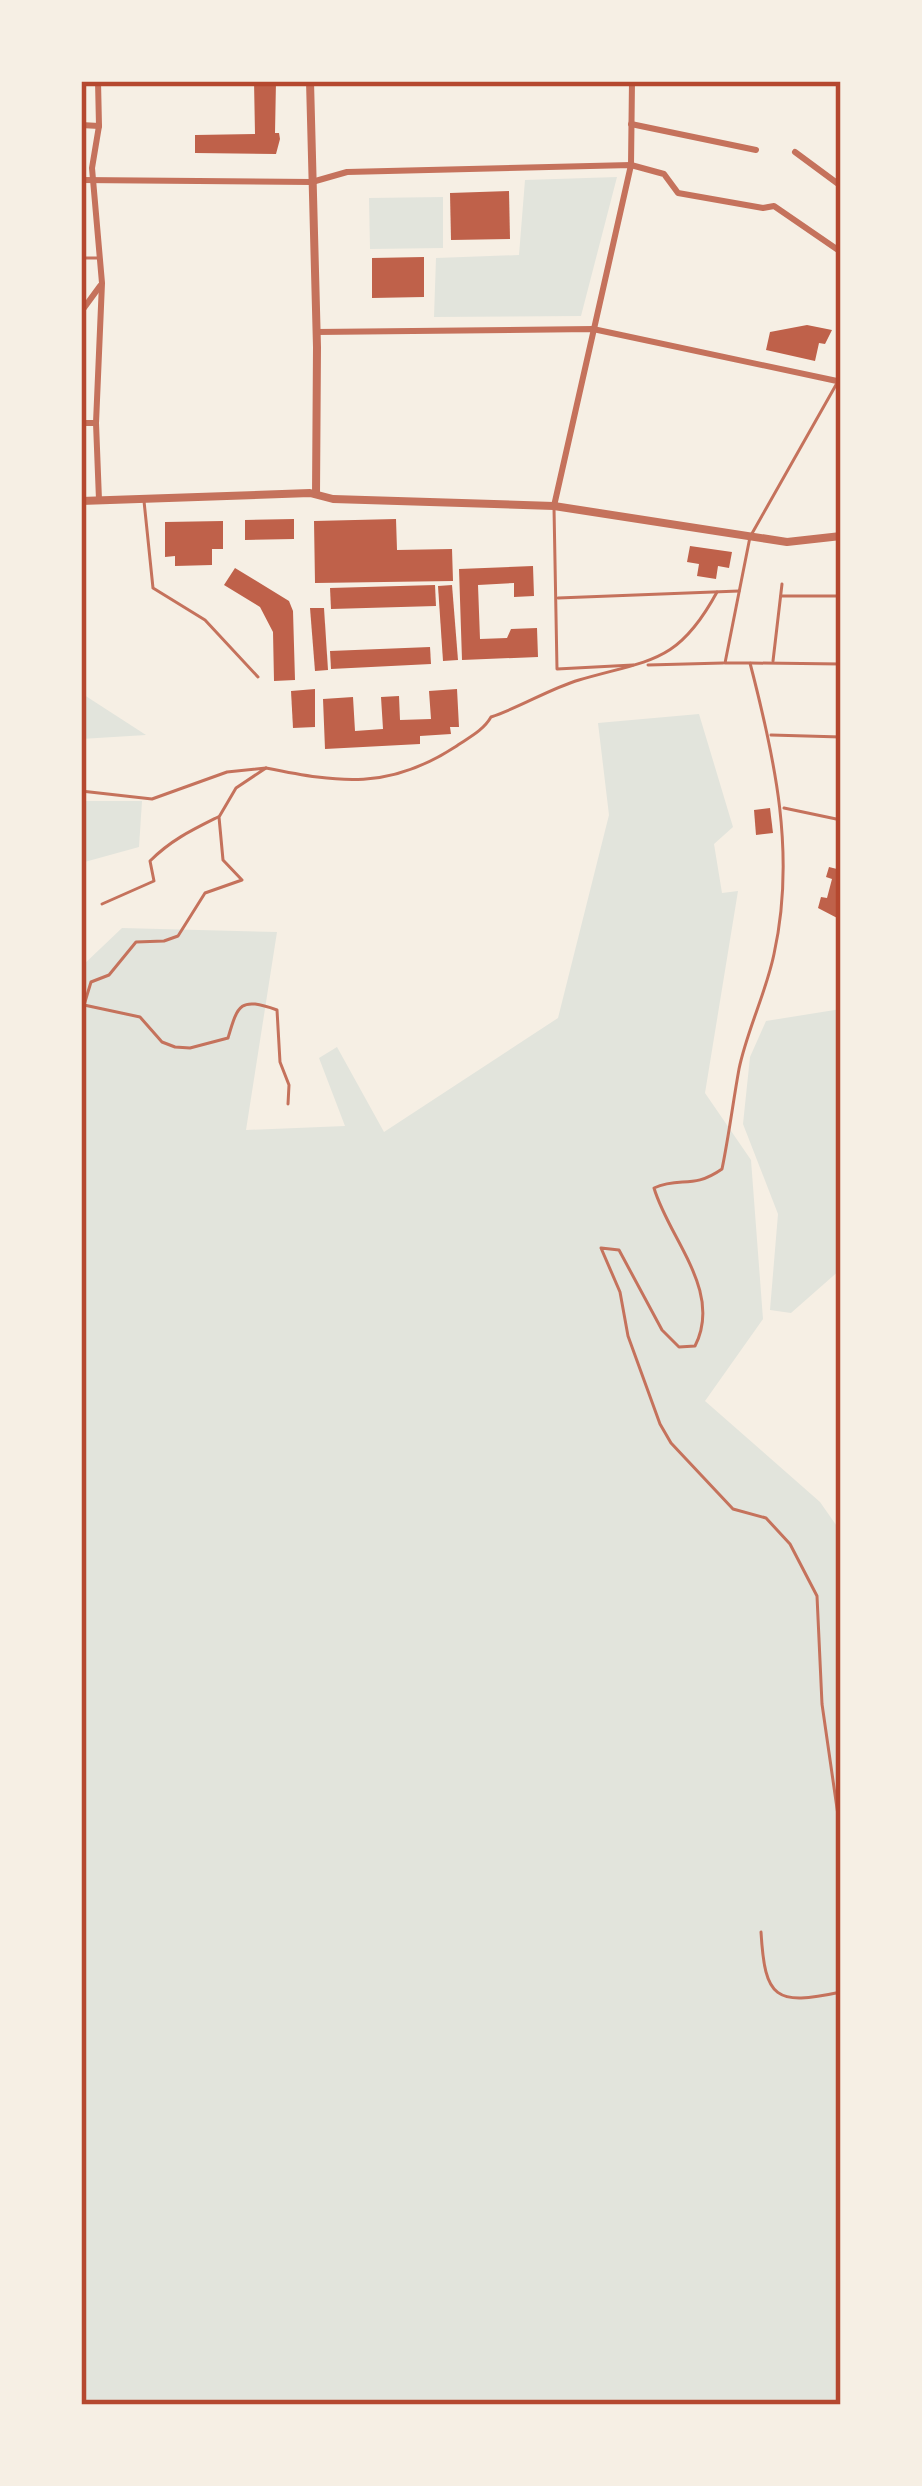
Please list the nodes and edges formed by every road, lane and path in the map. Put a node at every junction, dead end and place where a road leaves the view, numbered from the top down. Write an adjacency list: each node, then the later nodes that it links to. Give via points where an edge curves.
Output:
1 (98, 81): 7 (street)
2 (415, 81): 4 (street)
3 (632, 81): 5 (street)
4 (310, 82): 13 (street)
5 (632, 124): 8 (street); 10 (street)
6 (81, 125): 7 (street)
7 (99, 126): 12 (street)
8 (756, 150)
9 (795, 152): 14 (street)
10 (631, 165): 13 (street, via 347,172); 15 (street, via 664,174 678,193 774,206); 20 (street)
11 (81, 180): 12 (street)
12 (93, 180): 13 (street); 17 (street)
13 (313, 182): 21 (street)
14 (841, 186)
15 (841, 251)
16 (81, 258): 17 (lane)
17 (102, 258): 18 (street)
18 (103, 283): 19 (street); 23 (street)
19 (83, 308)
20 (593, 328): 21 (street); 22 (street); 29 (street)
21 (316, 332): 25 (street)
22 (839, 379): 30 (lane)
23 (96, 422): 24 (street); 27 (street)
24 (81, 424)
25 (316, 494): 26 (street); 29 (street)
26 (143, 499): 27 (street); 43 (lane, via 153,588 205,620)
27 (99, 500): 28 (street)
28 (81, 501)
29 (554, 506): 30 (street); 37 (lane)
30 (750, 536): 31 (street); 33 (lane)
31 (841, 536)
32 (782, 584): 35 (lane)
33 (739, 591): 34 (lane); 39 (lane)
34 (717, 592): 37 (lane); 42 (lane, via 676,648)
35 (779, 596): 36 (lane); 38 (lane)
36 (841, 596)
37 (556, 598): 42 (lane, via 557,669)
38 (772, 662): 40 (lane); 41 (lane)
39 (725, 663): 40 (lane); 42 (lane)
40 (750, 663): 44 (lane)
41 (841, 664)
42 (644, 665): 46 (lane, via 576,681 491,717 440,757 397,776 345,782)
43 (258, 677)
44 (769, 735): 45 (lane); 48 (lane)
45 (841, 736)
46 (266, 768): 47 (lane, via 227,772 152,800); 49 (lane, via 236,788)
47 (81, 791)
48 (782, 808): 50 (lane); 53 (lane, via 775,953 740,1068 722,1169 705,1181 654,1188 700,1292 703,1329 694,1346 679,1347 662,1330 619,1250 601,1248 671,1443 733,1509 766,1518 817,1596)
49 (219, 817): 51 (lane, via 163,848 150,861 154,881 146,887); 52 (lane, via 223,860 242,880 205,893 178,936 136,941 110,975 92,982 84,1006 140,1017 162,1042 190,1048 228,1038 245,1004 277,1010)
50 (841, 820)
51 (102, 904)
52 (288, 1104)
53 (841, 1836)
54 (761, 1932): 55 (lane, via 771,1988 798,2000)
55 (841, 1992)

